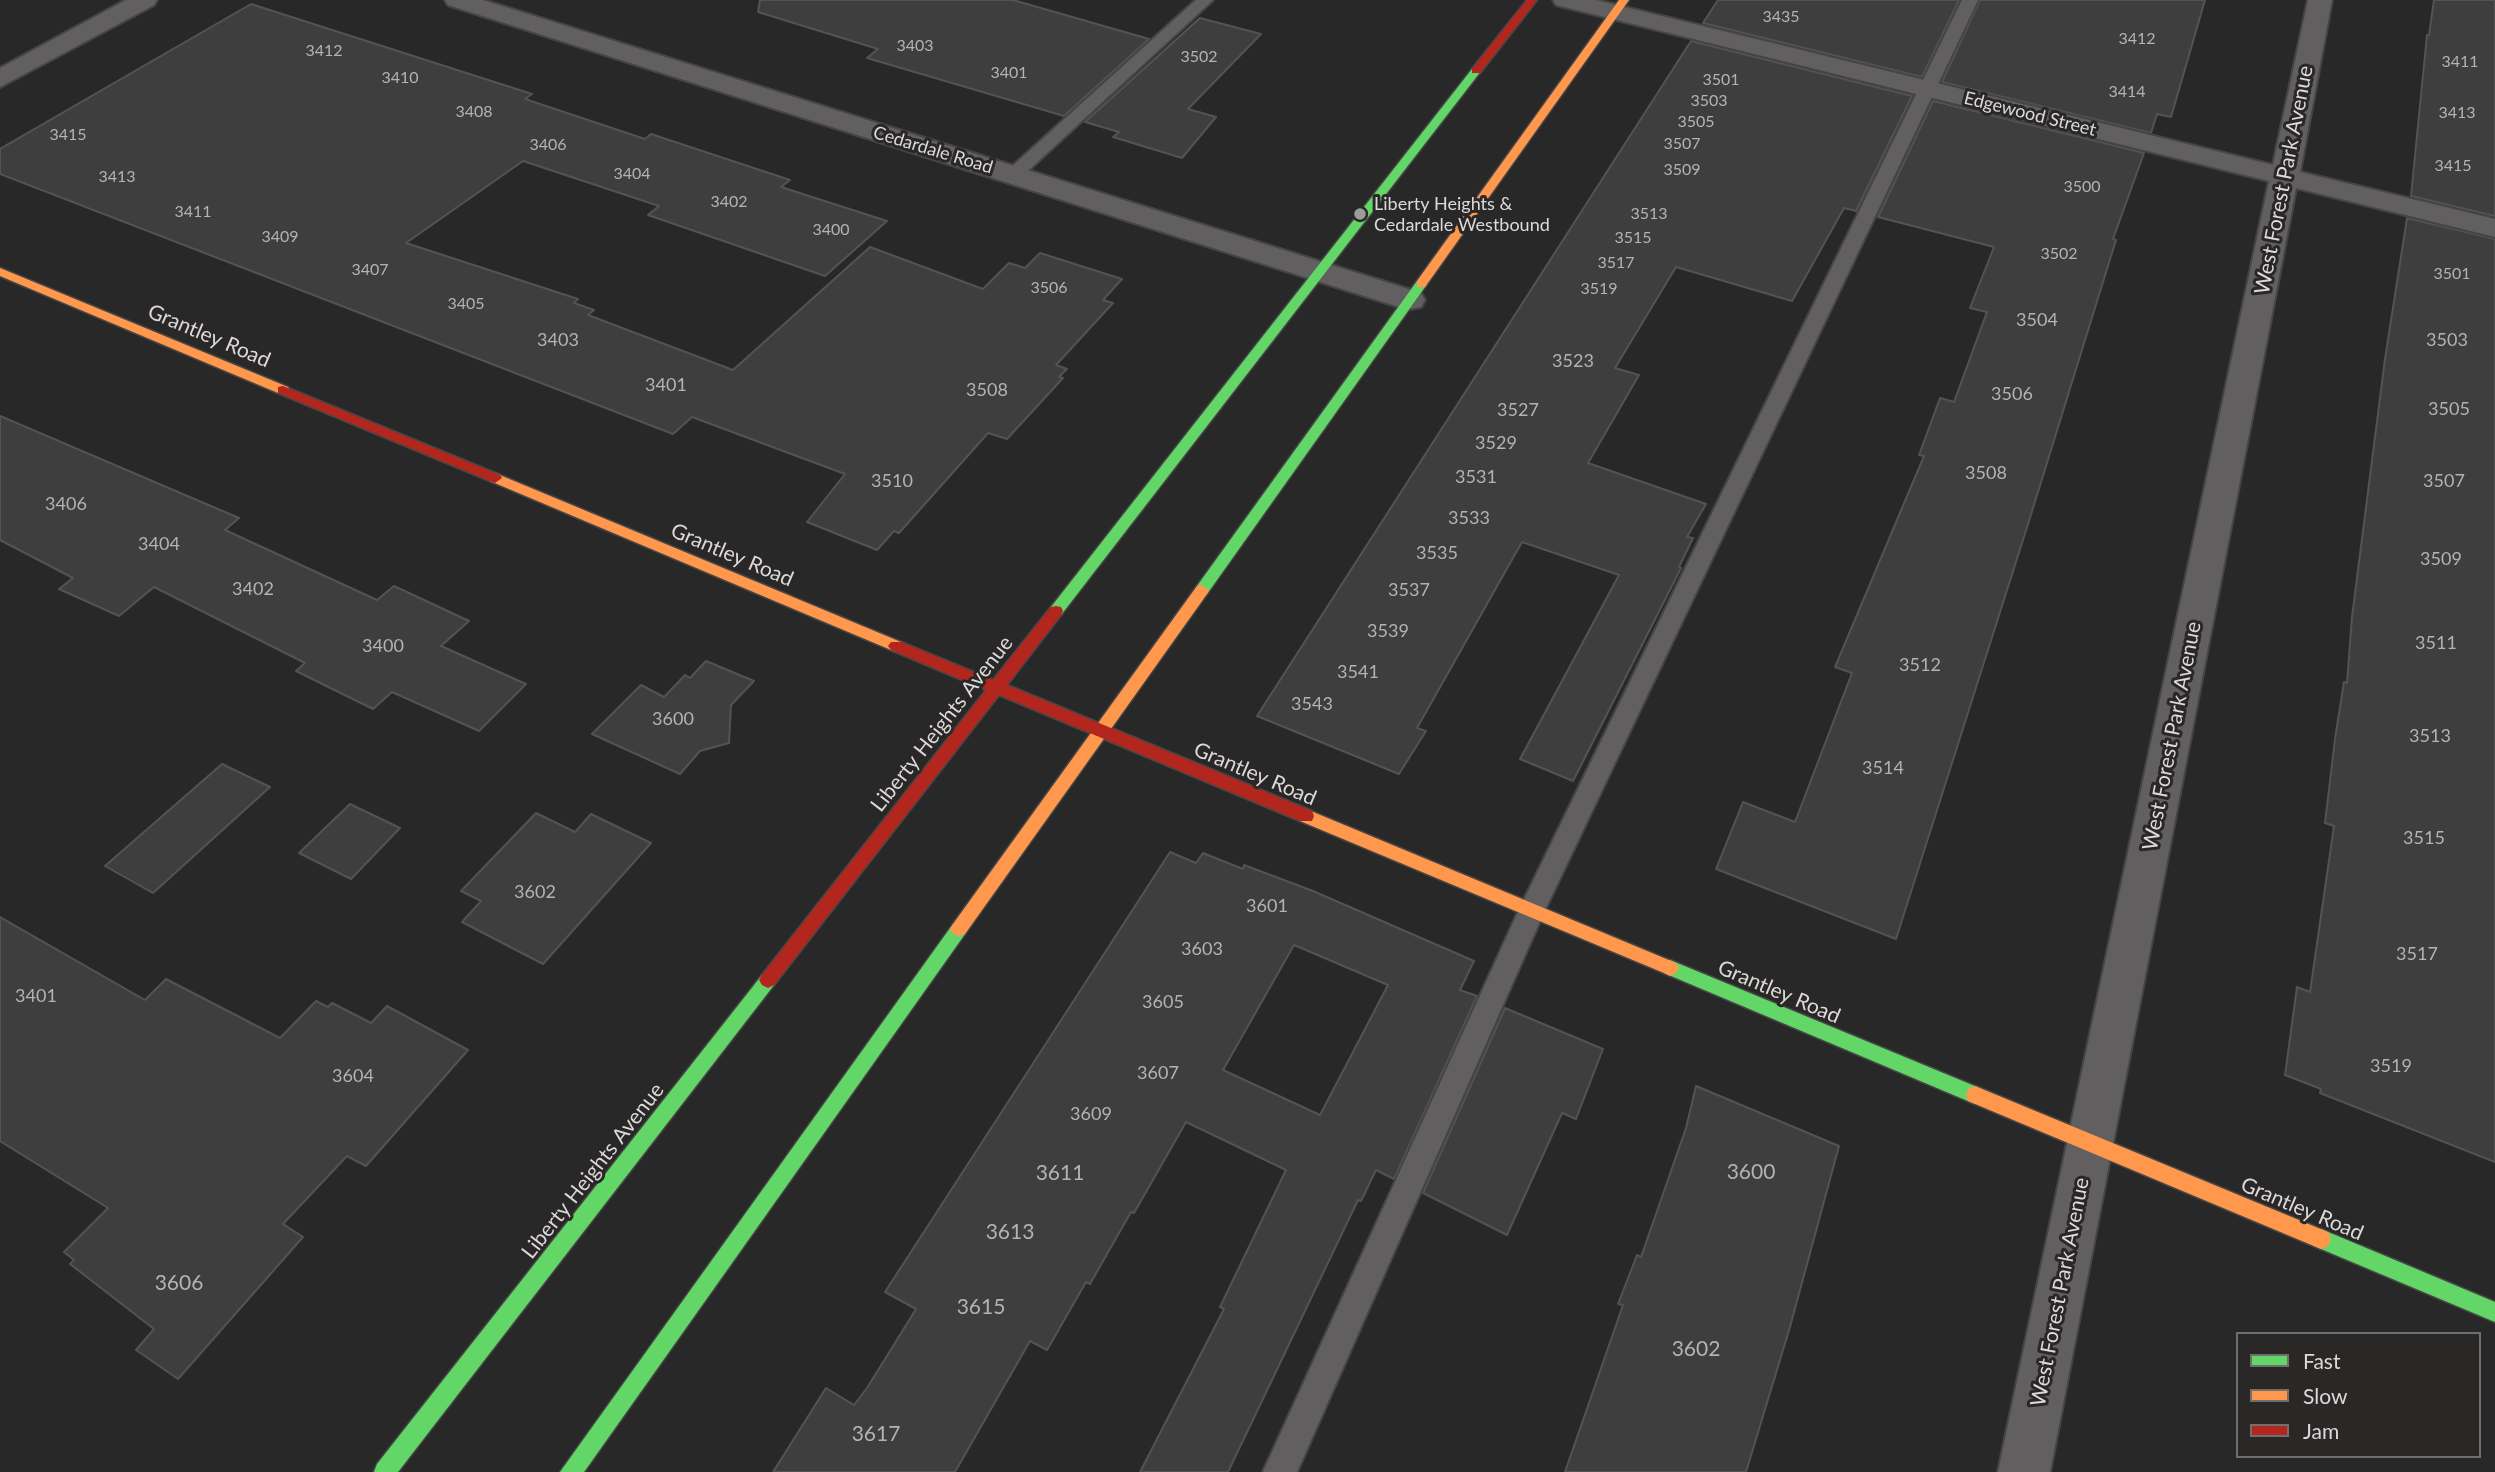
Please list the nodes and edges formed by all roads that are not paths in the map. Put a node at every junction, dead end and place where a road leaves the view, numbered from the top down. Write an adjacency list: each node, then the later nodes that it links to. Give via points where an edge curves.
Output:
1 (145, 0): 9 (street)
2 (457, 0): 11 (street, Cedardale Road)
3 (1205, 0): 11 (lane)
4 (1532, 0): 15 (main road, Liberty Heights Avenue)
5 (1565, 0): 8 (street, Edgewood Street)
6 (1970, 0): 10 (lane)
7 (2320, 0): 12 (street, West Forest Park Avenue)
8 (1620, 6): 10 (street, Edgewood Street); 16 (main road)
9 (0, 79)
10 (1928, 89): 12 (street, Edgewood Street); 19 (lane)
11 (1013, 175): 15 (street, Cedardale Road)
12 (2285, 177): 13 (street, Edgewood Street); 20 (street, West Forest Park Avenue)
13 (2495, 228)
14 (0, 272): 17 (main road, Grantley Road)
15 (1321, 272): 16 (street, Cedardale Road); 17 (main road, Liberty Heights Avenue)
16 (1409, 300): 18 (main road)
17 (996, 689): 18 (main road, Grantley Road); 22 (main road, Liberty Heights Avenue)
18 (1100, 733): 19 (main road, Grantley Road); 23 (main road)
19 (1531, 912): 20 (main road, Grantley Road); 24 (lane)
20 (2090, 1144): 21 (main road, Grantley Road); 25 (street, West Forest Park Avenue)
21 (2495, 1312)
22 (385, 1472)
23 (570, 1472)
24 (1280, 1472)
25 (2024, 1472)

